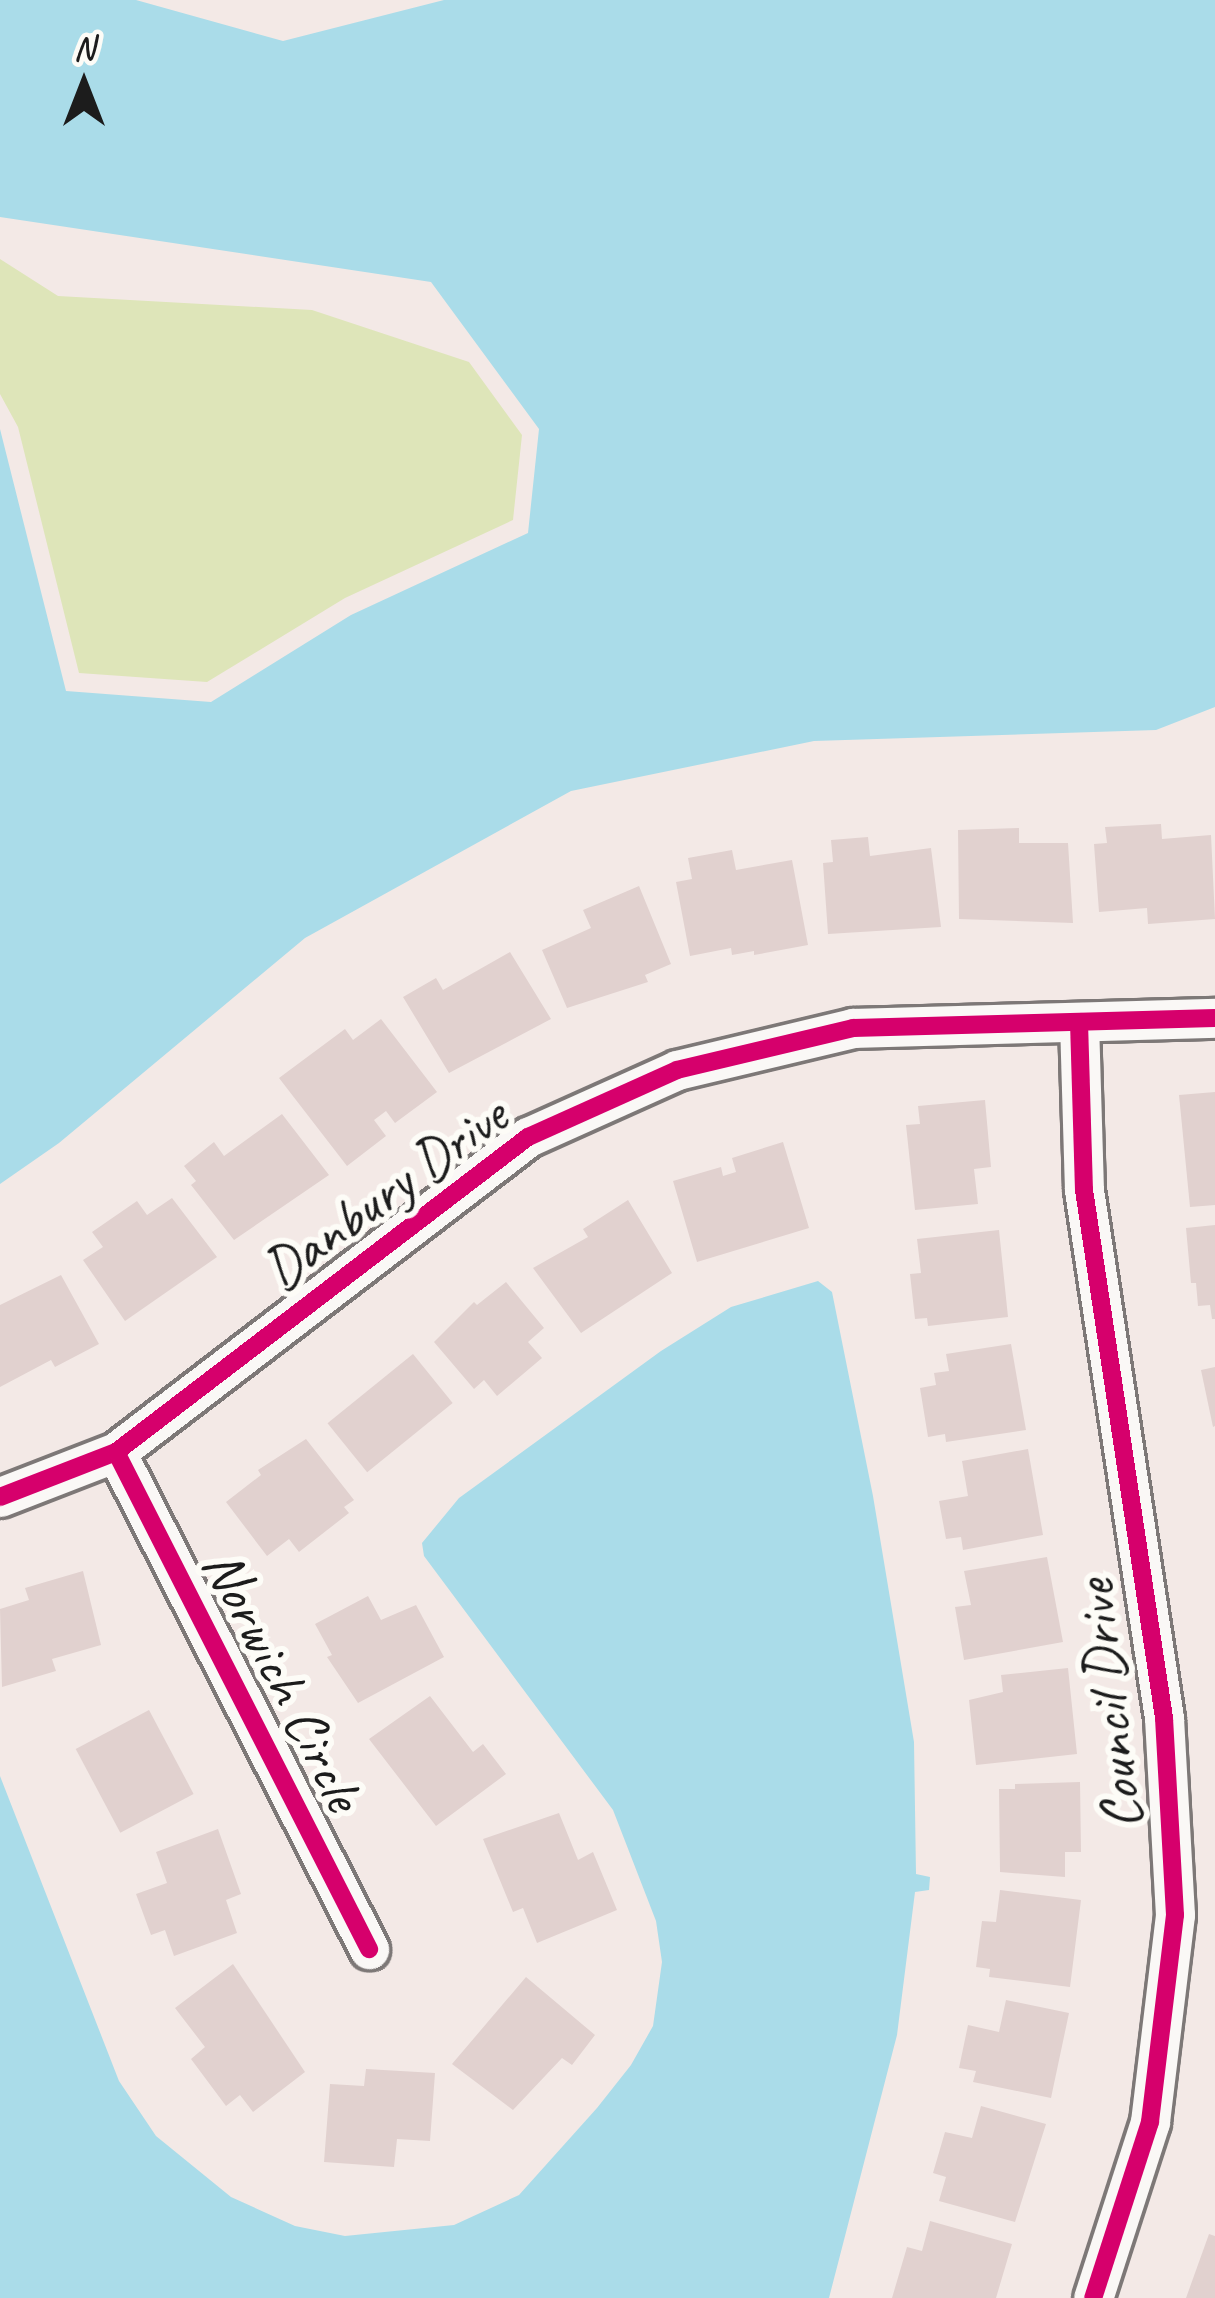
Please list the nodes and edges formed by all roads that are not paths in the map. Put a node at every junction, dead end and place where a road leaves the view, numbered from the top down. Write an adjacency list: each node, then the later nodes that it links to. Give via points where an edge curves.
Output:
1 (1215, 1018): 2 (street, Danbury Drive)
2 (1079, 1022): 3 (street, Danbury Drive, via 853,1028 677,1070 527,1137); 6 (street, Council Drive, via 1084,1190 1163,1718 1175,1915 1150,2122)
3 (116, 1452): 4 (street, Danbury Drive); 5 (street, Norwich Circle)
4 (0, 1497)
5 (370, 1949)
6 (1093, 2298)

